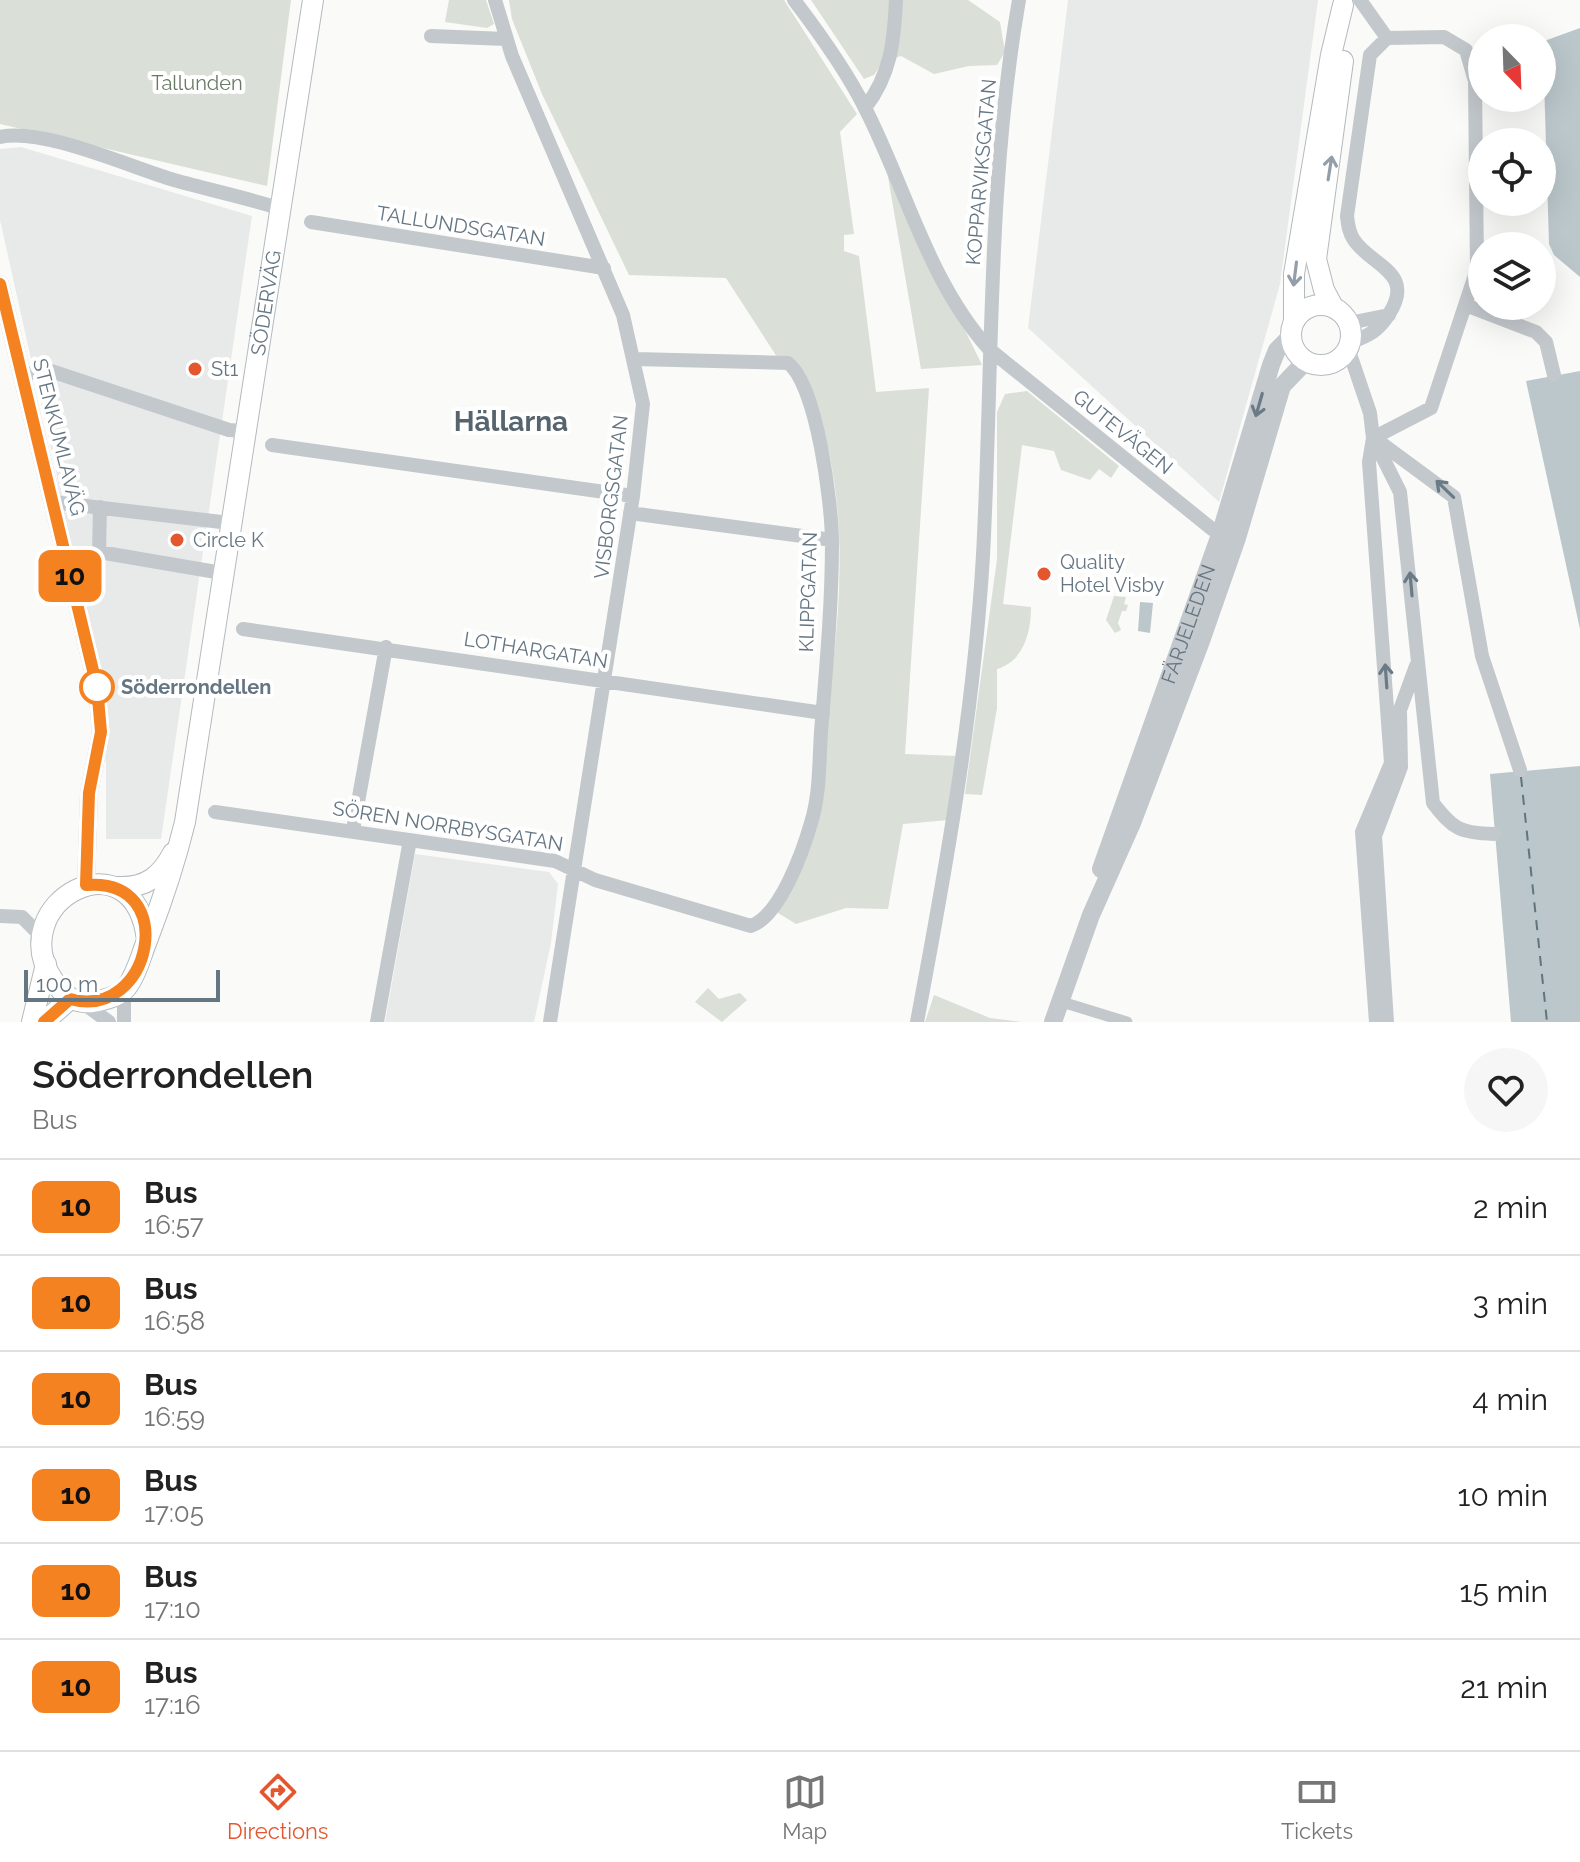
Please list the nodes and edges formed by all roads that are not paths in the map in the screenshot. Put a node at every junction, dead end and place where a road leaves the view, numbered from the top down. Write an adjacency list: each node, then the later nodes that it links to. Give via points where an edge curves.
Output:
1 (313, 0): 12 (main road, SÖDERVÄG)
2 (495, 0): 9 (street, VISBORGSGATAN)
3 (794, 0): 10 (street)
4 (896, 0): 10 (street, via 892,57 883,86)
5 (1019, 0): 22 (street, KOPPARVIKSGATAN)
6 (1349, 2): 8 (street); 18 (main road, one-way to 6, via 1316,259); 20 (main road, one-way to 20, via 1331,55 1294,274)
7 (431, 36): 9 (street)
8 (1387, 38): 14 (street, via 1444,37 1471,58); 21 (street, via 1370,55 1347,216 1355,242 1394,276 1396,300 1373,333)
9 (506, 39): 15 (street, VISBORGSGATAN)
10 (865, 108): 22 (street, GUTEVÄGEN, via 957,308)
11 (0, 137): 12 (street, via 14,133 87,151)
12 (282, 209): 27 (main road, SÖDERVÄG)
13 (311, 222): 15 (street, TALLUNDSGATAN)
14 (1479, 232)
15 (604, 268): 23 (street, VISBORGSGATAN)
16 (0, 284): 25 (street, STENKUMLAVÄG)
17 (1468, 306): 28 (street, via 1431,408)
18 (1333, 307): 20 (main road, via 1311,306); 21 (main road)
19 (1505, 320): 26 (street, via 1536,332 1546,342)
20 (1293, 328): 24 (main road, via 1295,350); 35 (street, FÄRJELEDEN, one-way to 35, via 1271,365)
21 (1349, 338): 24 (main road, via 1331,363); 28 (street)
22 (989, 349): 35 (street, GUTEVÄGEN, via 1169,495); 66 (street, KOPPARVIKSGATAN, via 982,569 952,839)
23 (635, 359): 30 (street, VISBORGSGATAN, via 643,404); 36 (street, KLIPPGATAN, via 788,363 799,371 819,432)
24 (1306, 361): 35 (street, FÄRJELEDEN, via 1282,386)
25 (21, 374): 27 (street, via 51,371); 31 (street, STENKUMLAVÄG)
26 (1554, 375)
27 (244, 431): 34 (main road, SÖDERVÄG)
28 (1373, 438): 40 (street, one-way to 28, via 1400,492); 43 (street, one-way to 28, via 1481,645 1454,497); 69 (street, one-way to 28, via 1362,832 1391,763 1369,462)
29 (272, 445): 30 (street)
30 (633, 496): 33 (street, VISBORGSGATAN)
31 (52, 502): 32 (street); 50 (street, STENKUMLAVÄG, via 101,732 89,793)
32 (100, 507): 34 (street); 37 (street, via 99,552)
33 (630, 513): 36 (street); 41 (street, VISBORGSGATAN)
34 (230, 523): 37 (main road, SÖDERVÄG)
35 (1229, 535): 59 (street, FÄRJELEDEN, via 1110,841)
36 (832, 540): 42 (street, KLIPPGATAN)
37 (222, 573): 47 (main road, SÖDERVÄG)
38 (243, 629): 39 (street, LOTHARGATAN)
39 (386, 647): 41 (street, LOTHARGATAN); 45 (street)
40 (1418, 662): 46 (street, via 1433,803 1451,826); 70 (street, via 1400,710 1401,767 1375,836)
41 (603, 681): 42 (street, LOTHARGATAN); 49 (street, VISBORGSGATAN)
42 (823, 713): 53 (street, KLIPPGATAN, via 812,822 787,884)
43 (1520, 770)
44 (215, 812): 45 (street, SÖREN NORRBYSGATAN)
45 (353, 830): 48 (street, SÖREN NORRBYSGATAN)
46 (1494, 834)
47 (181, 839): 51 (main road, SÖDERVÄG, via 164,870 146,884); 55 (main road, SÖDERVÄG)
48 (410, 840): 49 (street, SÖREN NORRBYSGATAN); 64 (street)
49 (576, 868): 53 (street, SÖREN NORRBYSGATAN, via 595,880 751,926); 65 (street, VISBORGSGATAN)
50 (86, 885): 51 (main road); 54 (main road, via 54,905)
51 (119, 887): 55 (main road, via 140,910)
52 (0, 916): 54 (street, via 22,917)
53 (760, 923)
54 (43, 938): 56 (main road)
55 (147, 940): 57 (main road)
56 (46, 964): 58 (main road, via 55,983); 60 (main road)
57 (124, 991): 58 (main road, via 105,1000); 63 (street)
58 (77, 1001): 61 (main road); 62 (street)
59 (1062, 1002): 67 (street, FÄRJELEDEN); 68 (street)
60 (32, 1022)
61 (44, 1022)
62 (109, 1022)
63 (124, 1022)
64 (377, 1022)
65 (550, 1022)
66 (917, 1022)
67 (1053, 1022)
68 (1127, 1022)
69 (1376, 1022)
70 (1387, 1022)

